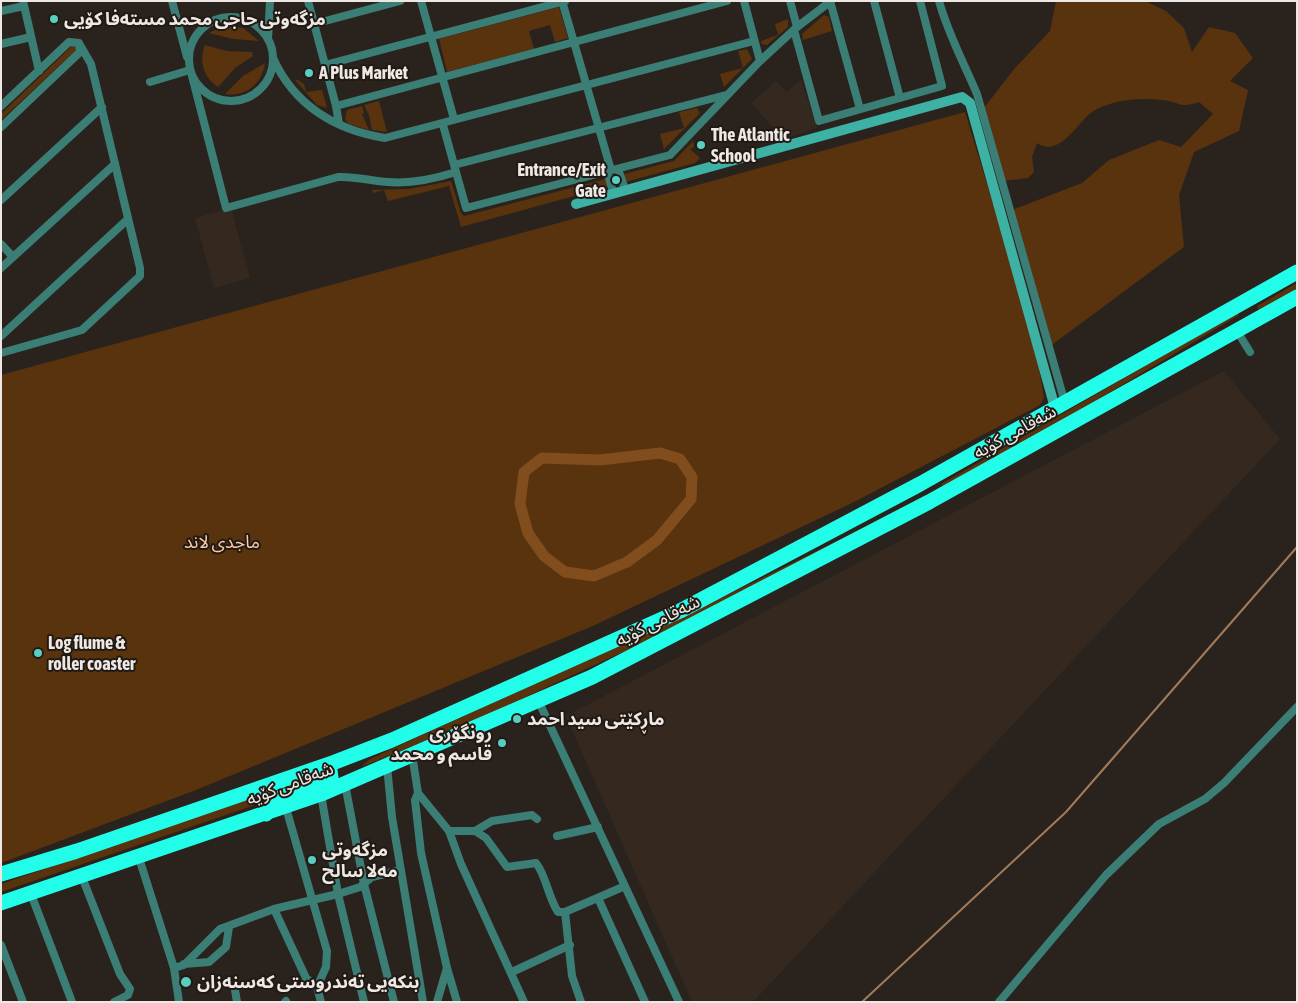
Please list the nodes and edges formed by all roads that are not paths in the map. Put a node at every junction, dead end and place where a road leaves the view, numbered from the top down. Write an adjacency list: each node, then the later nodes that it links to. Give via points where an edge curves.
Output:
1 (172, 1): 30 (street)
2 (270, 1): 16 (street)
3 (308, 1): 17 (street)
4 (400, 1): 17 (street)
5 (421, 1): 21 (street)
6 (727, 1): 24 (street)
7 (744, 1): 23 (street)
8 (790, 1): 19 (street)
9 (830, 1): 19 (street); 42 (street)
10 (874, 1): 38 (street)
11 (920, 1): 38 (street, via 942,86)
12 (938, 1): 67 (street, via 977,94)
13 (563, 2): 21 (street); 24 (street)
14 (24, 4): 15 (street); 20 (street)
15 (1, 11)
16 (268, 19): 18 (street, via 262,26); 22 (street)
17 (314, 24): 29 (street)
18 (255, 26): 22 (street); 30 (street, via 232,18 208,24 192,42)
19 (796, 28): 28 (street); 42 (street, via 819,121)
20 (31, 37): 25 (street); 31 (street)
21 (431, 37): 29 (street); 34 (street)
22 (268, 41): 27 (street)
23 (754, 41): 28 (street); 36 (street)
24 (574, 42): 34 (street); 36 (street)
25 (1, 44)
26 (80, 45): 31 (street, via 69,42); 41 (street, via 89,58); 46 (street, via 80,52)
27 (272, 58): 32 (street); 33 (street)
28 (760, 61): 37 (street)
29 (325, 65): 40 (street)
30 (190, 70): 33 (street, via 204,92 228,101 253,95); 35 (street); 49 (street, via 226,208 338,177 400,183 425,181)
31 (39, 71): 39 (street)
32 (282, 75): 33 (street, via 274,72); 44 (street, via 315,112)
33 (269, 76)
34 (442, 78): 40 (street); 43 (street)
35 (150, 82)
36 (586, 85): 43 (street); 47 (street)
37 (726, 95): 47 (street); 50 (street, via 670,155)
38 (900, 98): 42 (street)
39 (1, 106)
40 (336, 106): 44 (street)
41 (102, 107): 48 (street); 53 (street)
42 (860, 109)
43 (454, 119): 45 (street)
44 (339, 124): 45 (street, via 385,138)
45 (443, 125): 49 (street)
46 (1, 127)
47 (599, 128): 49 (street); 50 (street)
48 (115, 164): 55 (street); 57 (street)
49 (455, 168): 50 (street, via 466,208)
50 (612, 170): 51 (street); 52 (street)
51 (624, 189): 52 (street); 67 (street, via 958,96 965,98 970,103)
52 (613, 192): 54 (street)
53 (1, 200)
54 (576, 204)
55 (128, 219): 64 (street); 66 (street, via 140,268 138,280 82,330)
56 (1, 244): 57 (street)
57 (13, 257): 58 (street)
58 (1, 268)
59 (1297, 272): 61 (highway, شەقامی کۆیە)
60 (1297, 297): 62 (highway, شەقامی کۆیە)
61 (1245, 301): 62 (highway); 67 (highway, شەقامی کۆیە)
62 (1256, 321): 63 (highway, شەقامی کۆیە)
63 (1237, 331): 65 (street); 69 (highway, شەقامی کۆیە)
64 (1, 336)
65 (1250, 352)
66 (1, 353)
67 (1060, 406): 68 (highway, شەقامی کۆیە)
68 (920, 484): 69 (highway); 72 (highway, شەقامی کۆیە, via 680,611)
69 (929, 502): 70 (highway, شەقامی کۆیە, via 592,677)
70 (538, 700): 73 (highway, شەقامی کۆیە); 83 (street)
71 (1297, 707): 124 (street, via 1224,783 1205,798 1159,824 1106,875)
72 (358, 753): 75 (highway, شەقامی کۆیە); 76 (highway, via 356,769)
73 (412, 754): 74 (highway, شەقامی کۆیە); 78 (street)
74 (387, 766): 76 (highway, شەقامی کۆیە); 88 (street)
75 (316, 769): 81 (highway, via 330,770 331,778 277,799); 89 (highway, شەقامی کۆیە)
76 (369, 773): 77 (highway, شەقامی کۆیە)
77 (345, 784): 79 (highway, شەقامی کۆیە); 91 (street)
78 (418, 792): 85 (street); 105 (street, via 415,800 421,853)
79 (321, 794): 80 (highway, شەقامی کۆیە); 94 (street)
80 (286, 808): 81 (highway, شەقامی کۆیە); 96 (street)
81 (266, 814): 87 (highway, شەقامی کۆیە)
82 (537, 820): 84 (street, via 532,815 504,818)
83 (598, 827): 86 (street); 92 (street)
84 (475, 831): 85 (street); 99 (street, via 486,838 507,867 536,863 550,899 558,912)
85 (449, 832): 106 (street)
86 (557, 836)
87 (139, 858): 90 (highway, شەقامی کۆیە); 104 (street)
88 (401, 870): 91 (street, via 372,877); 117 (street)
89 (1, 874)
90 (82, 877): 93 (highway, شەقامی کۆیە); 112 (street, via 120,974 130,989 128,995)
91 (364, 884): 94 (street); 116 (street)
92 (625, 886): 95 (street); 123 (street)
93 (32, 894): 97 (highway, شەقامی کۆیە); 111 (street)
94 (338, 894): 96 (street); 115 (street)
95 (598, 898): 99 (street); 122 (street)
96 (311, 899): 98 (street); 107 (street, via 327,952 326,967)
97 (1, 904)
98 (274, 909): 100 (street); 107 (street, via 306,978)
99 (565, 912): 102 (street)
100 (229, 927): 103 (street, via 220,930); 103 (street, via 226,947 209,962)
101 (1, 945): 110 (street)
102 (570, 945): 106 (street); 121 (street, via 572,976)
103 (184, 964): 104 (street)
104 (174, 968): 109 (street)
105 (447, 968): 118 (street); 119 (street)
106 (512, 972): 120 (street)
107 (317, 987): 114 (street)
108 (235, 990): 113 (street)
109 (178, 1001)
110 (23, 1002)
111 (72, 1002)
112 (114, 1002)
113 (237, 1002)
114 (321, 1002)
115 (364, 1002)
116 (394, 1002)
117 (423, 1002)
118 (437, 1002)
119 (457, 1002)
120 (524, 1002)
121 (581, 1002)
122 (645, 1002)
123 (679, 1002)
124 (999, 1002)

